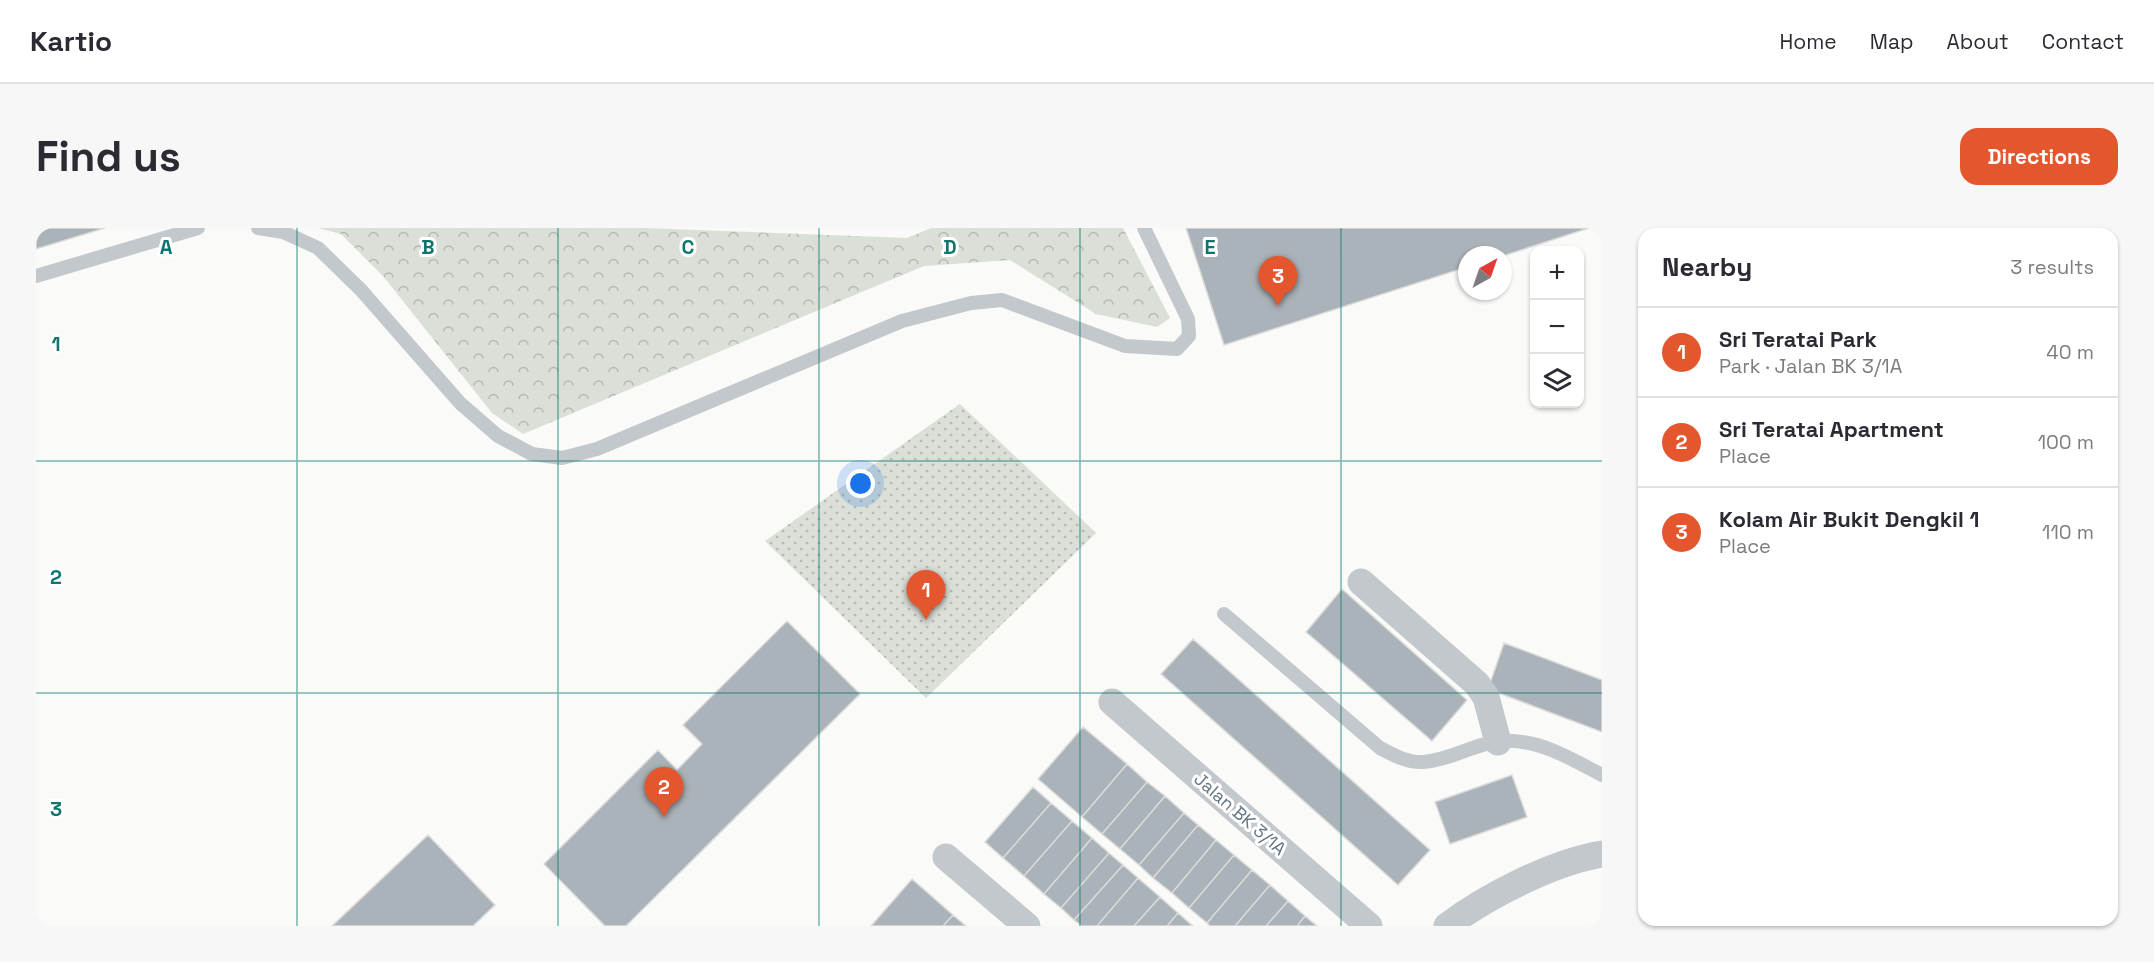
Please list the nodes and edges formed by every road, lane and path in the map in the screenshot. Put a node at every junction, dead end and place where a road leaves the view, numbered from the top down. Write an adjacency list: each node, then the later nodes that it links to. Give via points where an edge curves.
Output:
1 (198, 228): 4 (lane)
2 (258, 228): 3 (lane, via 284,232 318,248 361,290 460,403 498,436 532,454 562,458 597,449 902,321 970,303 1002,300 1125,346 1177,349 1189,336 1188,319)
3 (1144, 228)
4 (36, 276)
5 (1361, 582): 8 (street, via 1477,684 1486,697)
6 (1224, 614): 8 (lane, via 1380,748 1396,757 1422,762)
7 (1112, 702): 13 (street, Jalan BK 3/1A)
8 (1498, 742): 9 (lane, via 1515,741 1547,749)
9 (1602, 775)
10 (1602, 854): 14 (street, via 1560,866 1507,889)
11 (946, 857): 12 (street)
12 (1027, 926)
13 (1368, 926)
14 (1447, 926)

